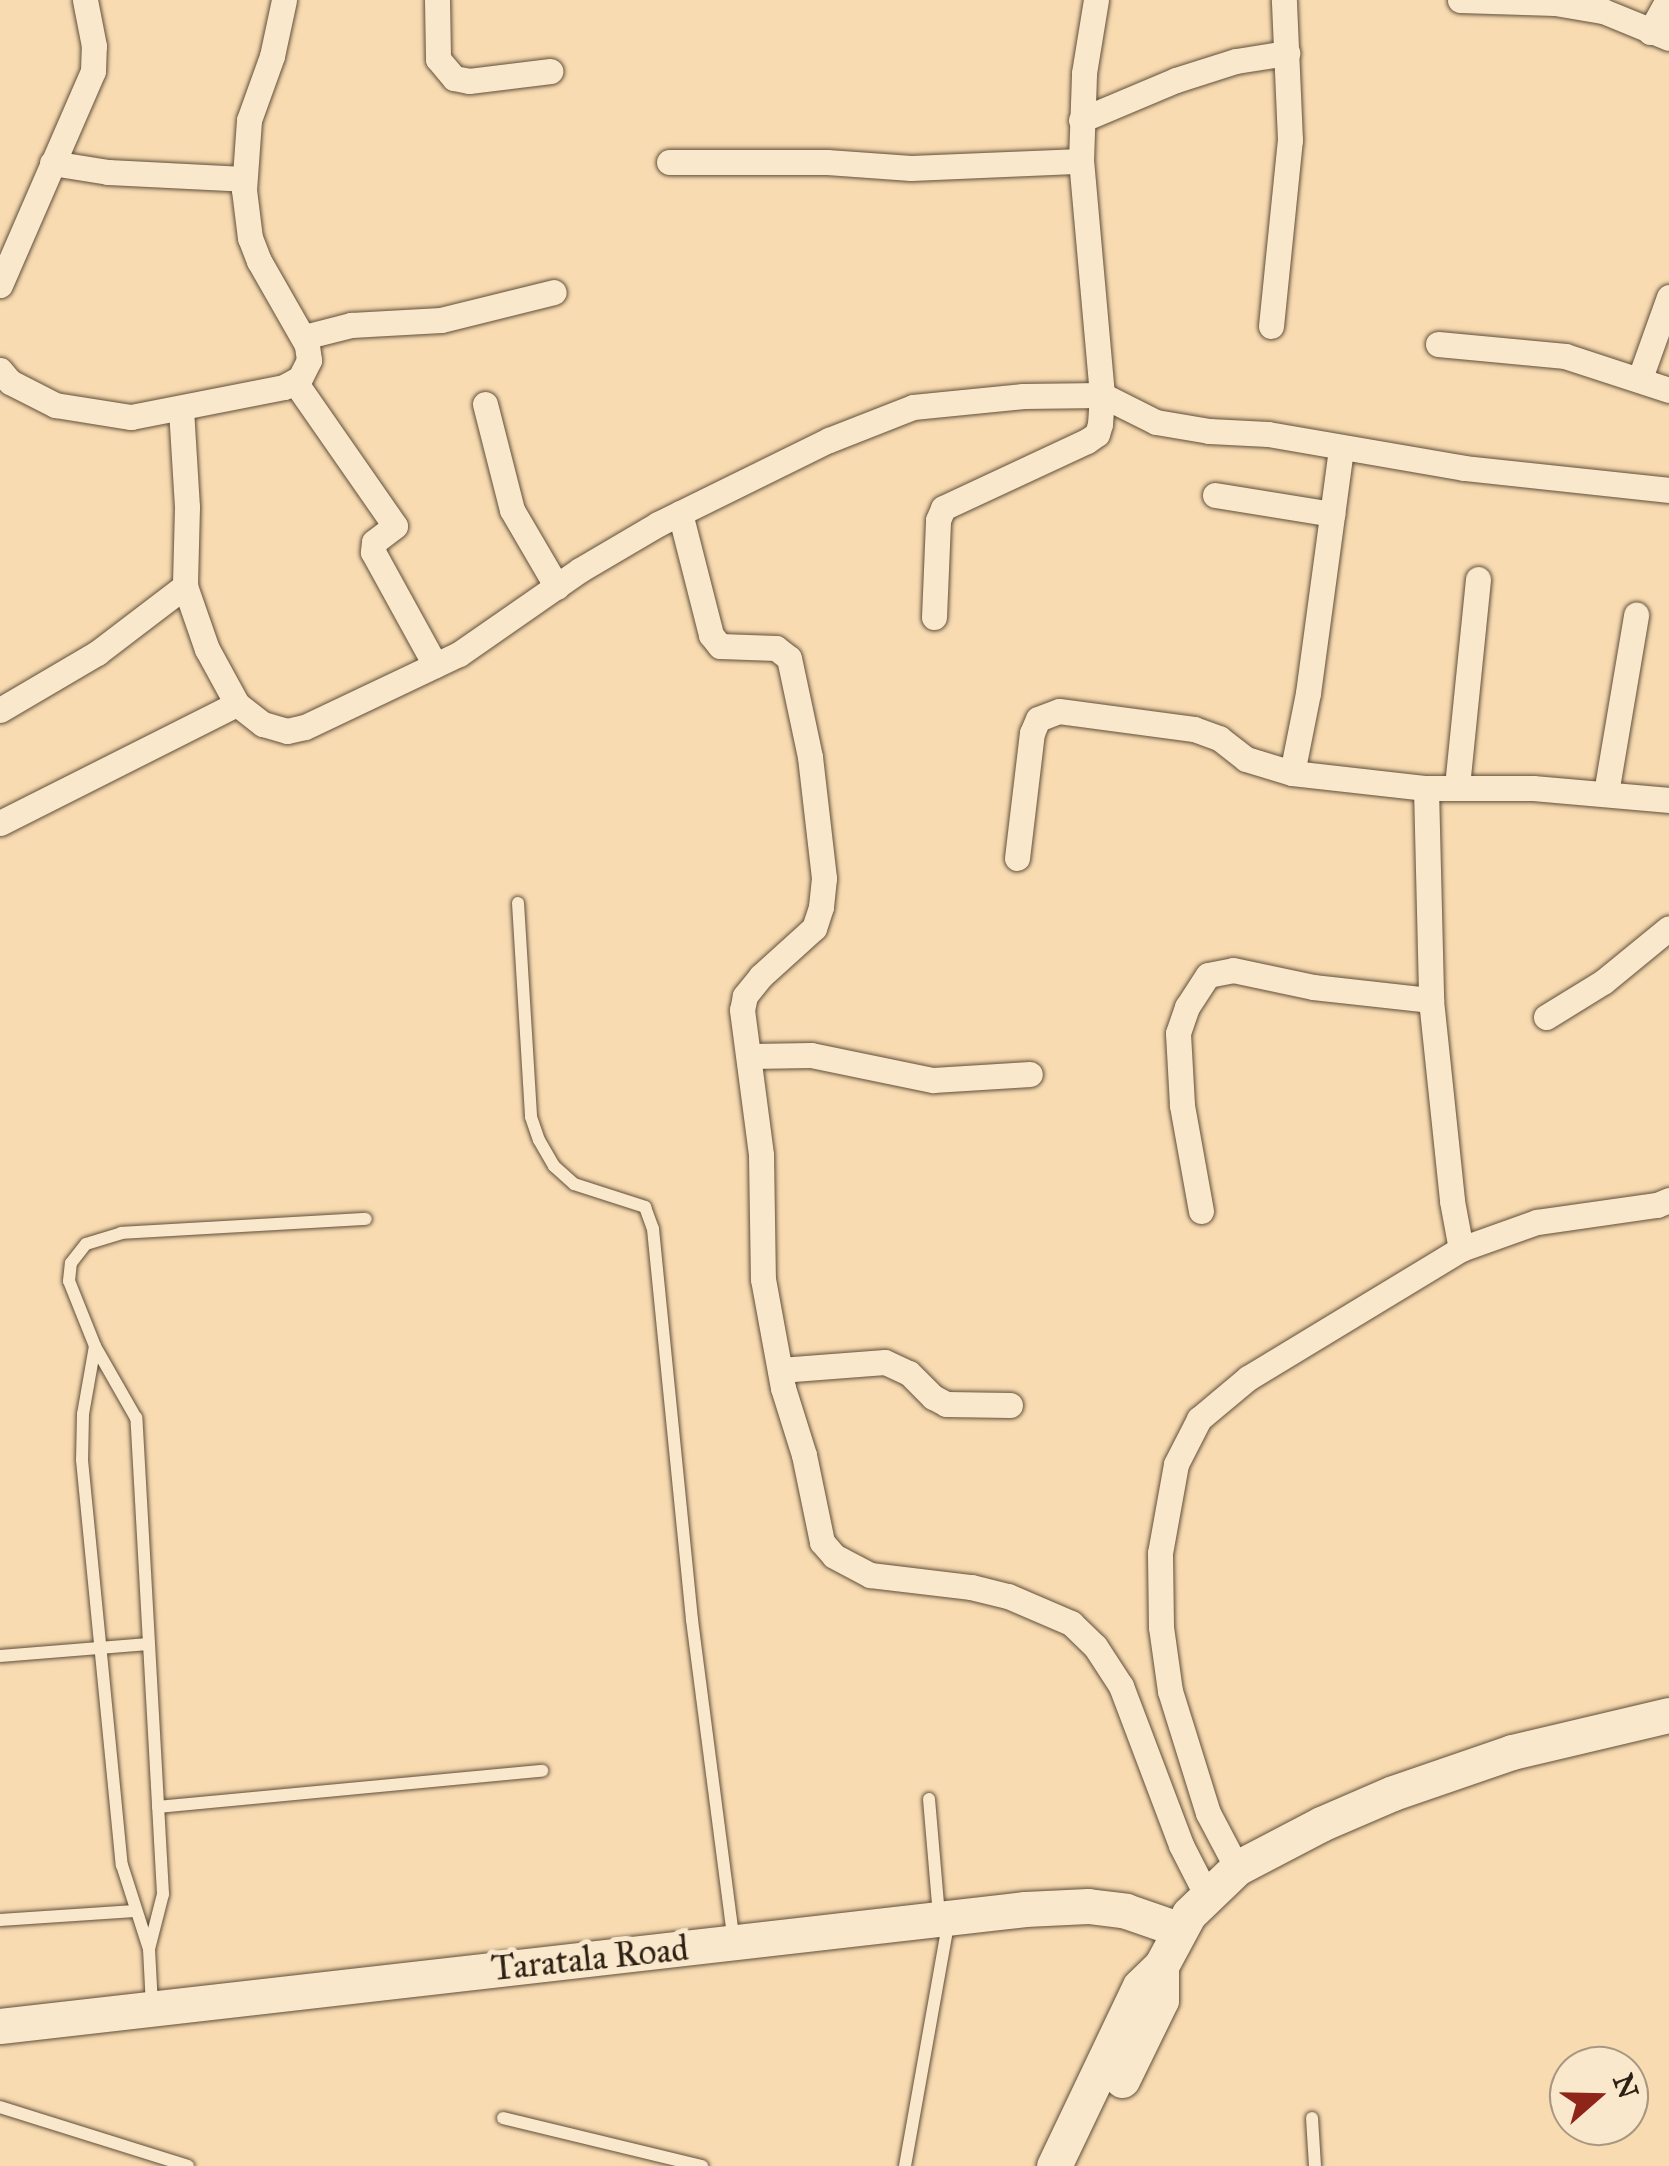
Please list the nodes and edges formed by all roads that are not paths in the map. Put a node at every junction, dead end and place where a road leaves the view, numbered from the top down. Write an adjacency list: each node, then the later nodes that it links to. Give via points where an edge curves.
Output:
1 (85, 0): 13 (street, via 93,71)
2 (284, 0): 15 (street, via 249,120)
3 (437, 0): 10 (street, via 438,59 454,78)
4 (1096, 0): 11 (street)
5 (1284, 0): 9 (street)
6 (1460, 0): 8 (street, via 1604,11)
7 (1668, 0): 8 (street)
8 (1660, 35)
9 (1287, 53): 11 (street, via 1176,80); 19 (street, via 1290,140)
10 (550, 71)
11 (1081, 120): 12 (street)
12 (1081, 161): 14 (street, via 911,168); 26 (street)
13 (52, 162): 15 (street, via 147,176); 16 (street)
14 (670, 162)
15 (244, 180): 20 (street, via 254,250)
16 (0, 285)
17 (554, 292): 20 (street, via 440,320)
18 (1669, 297): 23 (street)
19 (1271, 326)
20 (304, 337): 24 (street, via 310,360)
21 (1438, 344): 23 (street, via 1565,356)
22 (0, 370): 28 (street, via 30,394 88,414 131,418)
23 (1640, 378): 25 (street)
24 (296, 382): 28 (street); 39 (street, via 395,526 374,542 373,552)
25 (1669, 390)
26 (1102, 395): 29 (street, via 1156,422); 32 (street, via 955,402 884,415); 38 (street, via 1100,424 1087,442 942,508)
27 (485, 404): 36 (street, via 512,510)
28 (181, 409): 35 (street)
29 (1340, 448): 30 (street); 33 (street)
30 (1669, 490)
31 (1215, 495): 33 (street)
32 (680, 513): 36 (street); 53 (street, via 720,646 776,648 793,664 817,809 822,907 814,928 745,996)
33 (1332, 514): 42 (street)
34 (1478, 579): 43 (street)
35 (185, 586): 40 (street, via 207,649); 41 (street, via 97,653)
36 (557, 587): 39 (street)
37 (1636, 615): 45 (street)
38 (934, 616)
39 (435, 665): 40 (street, via 288,731 263,724)
40 (237, 704): 47 (street)
41 (0, 710)
42 (1292, 772): 44 (street); 48 (street, via 1246,759 1194,729 1046,713 1032,733)
43 (1457, 786): 44 (street); 45 (street)
44 (1426, 788): 51 (street)
45 (1606, 792): 46 (street)
46 (1669, 800)
47 (0, 823)
48 (1018, 858)
49 (518, 903): 75 (lane, via 531,1117 539,1140 574,1184 645,1207 653,1229 692,1620)
50 (1669, 928): 52 (street)
51 (1431, 1000): 56 (street, via 1233,970 1208,974 1178,1033 1182,1105); 58 (street)
52 (1546, 1017)
53 (751, 1056): 54 (street, via 811,1055 933,1080); 60 (street, via 762,1155 764,1278)
54 (1030, 1074)
55 (1669, 1200): 58 (street, via 1537,1222)
56 (1201, 1211)
57 (366, 1218): 59 (lane, via 98,1238 77,1253 68,1282)
58 (1461, 1249): 69 (street, via 1248,1378 1199,1419 1176,1464 1160,1553 1170,1691 1208,1813)
59 (95, 1346): 62 (lane, via 136,1418); 63 (lane, via 82,1460)
60 (780, 1370): 61 (street, via 884,1362 909,1372 946,1404); 70 (street, via 822,1542 870,1576 990,1591 1070,1623 1096,1646 1121,1686)
61 (1010, 1405)
62 (149, 1644): 63 (lane); 68 (lane)
63 (99, 1646): 64 (lane); 71 (lane, via 122,1865)
64 (0, 1656)
65 (1669, 1715): 69 (street, via 1512,1752 1410,1787)
66 (542, 1771): 68 (lane)
67 (929, 1799): 72 (lane)
68 (158, 1807): 76 (lane, via 164,1894)
69 (1236, 1868): 70 (street)
70 (1206, 1894): 74 (street)
71 (135, 1911): 73 (lane); 76 (lane)
72 (944, 1918): 74 (street, Taratala Road, via 1088,1906 1126,1910); 75 (street, Taratala Road); 85 (lane)
73 (0, 1920)
74 (1178, 1929): 77 (street)
75 (734, 1942): 78 (street, Taratala Road)
76 (149, 1949): 78 (lane)
77 (1161, 1966): 86 (street, via 1140,1986); 87 (street, via 1161,2000)
78 (152, 2008): 79 (street, Taratala Road)
79 (0, 2026)
80 (0, 2107): 83 (lane)
81 (503, 2118): 84 (lane)
82 (1312, 2118): 88 (lane)
83 (188, 2166)
84 (702, 2166)
85 (905, 2166)
86 (1054, 2166)
87 (1080, 2166)
88 (1315, 2166)

